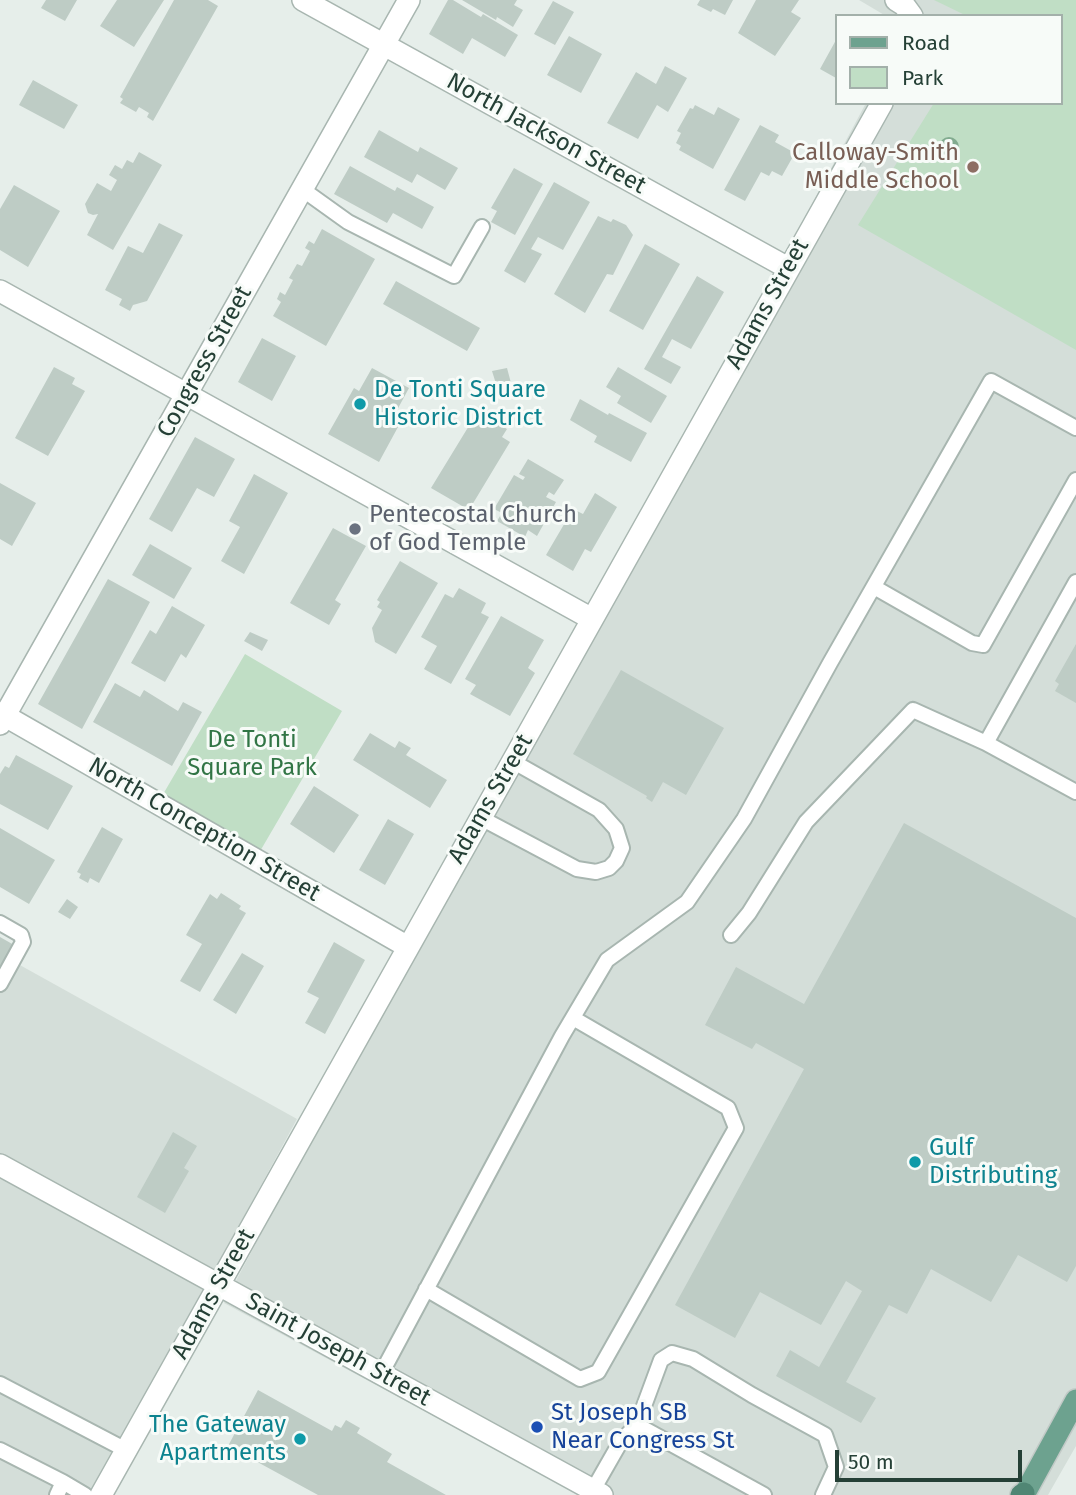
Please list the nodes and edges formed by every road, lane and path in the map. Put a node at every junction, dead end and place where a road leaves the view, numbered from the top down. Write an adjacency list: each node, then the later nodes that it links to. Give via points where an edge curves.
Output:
1 (303, 0): 5 (street, North Jackson Street)
2 (409, 0): 5 (street, Congress Street)
3 (895, 0): 4 (street)
4 (911, 14)
5 (383, 45): 7 (street, Congress Street); 9 (street, North Jackson Street)
6 (881, 105): 9 (street, Adams Street)
7 (302, 189): 8 (lane, via 348,222 454,276); 11 (street, Congress Street)
8 (482, 226)
9 (788, 268): 16 (street, Adams Street)
10 (0, 291): 11 (street)
11 (187, 394): 16 (street); 17 (street, Congress Street)
12 (1076, 428): 15 (lane, via 991,381)
13 (1076, 480): 15 (lane, via 983,645)
14 (1076, 582): 18 (lane)
15 (874, 587): 26 (lane, via 744,819 687,902 607,960)
16 (592, 619): 19 (street, Adams Street)
17 (1, 718): 24 (street, North Conception Street)
18 (986, 743): 20 (lane); 23 (lane, via 913,710 806,822)
19 (512, 761): 21 (street, Adams Street); 21 (lane, via 600,810 616,829 622,848 616,861 596,872 577,869)
20 (1076, 792)
21 (479, 817): 24 (street, Adams Street)
22 (0, 923): 25 (lane, via 21,935 23,942)
23 (731, 935)
24 (408, 947): 28 (street, Adams Street)
25 (0, 984)
26 (573, 1018): 29 (lane); 29 (lane, via 728,1108 736,1128 598,1372 580,1378)
27 (0, 1165): 28 (street, Saint Joseph Street)
28 (219, 1285): 30 (street, Saint Joseph Street); 35 (street, Adams Street)
29 (426, 1289): 30 (lane)
30 (381, 1374): 37 (street, Saint Joseph Street)
31 (0, 1384): 35 (lane)
32 (1076, 1400): 38 (main road)
33 (637, 1425): 37 (lane, via 621,1441); 41 (lane); 42 (lane, via 662,1360 673,1353 693,1359 825,1435 836,1467)
34 (0, 1450): 36 (lane)
35 (126, 1450): 40 (street, Adams Street)
36 (60, 1489): 39 (lane)
37 (598, 1493)
38 (1023, 1494)
39 (85, 1495)
40 (101, 1495)
41 (764, 1495)
42 (823, 1495)

